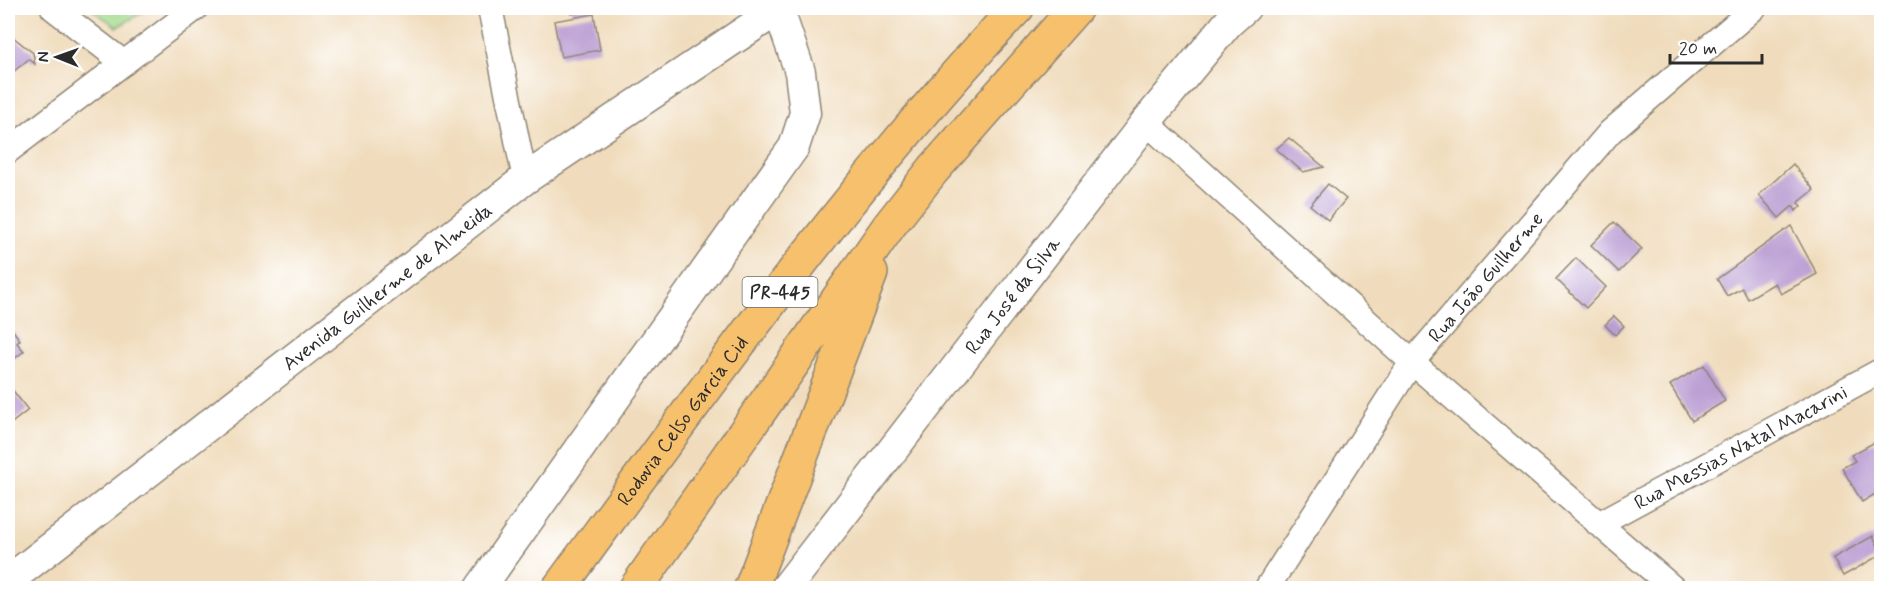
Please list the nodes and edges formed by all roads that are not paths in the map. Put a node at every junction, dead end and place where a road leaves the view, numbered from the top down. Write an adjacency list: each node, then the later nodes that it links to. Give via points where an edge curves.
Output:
1 (52, 8): 9 (street)
2 (490, 8): 12 (street)
3 (779, 8): 12 (street, Avenida Guilherme de Almeida); 18 (street, via 800,72 805,113 794,147)
4 (1017, 8): 19 (highway, Rodovia Celso Garcia Cid / PR-445, via 942,88 848,201)
5 (1076, 8): 13 (highway, PR-445, via 933,170)
6 (1245, 8): 10 (street, Rua José da Silva, via 1228,23)
7 (1754, 8): 14 (street, Rua João Guilherme, via 1610,132)
8 (184, 12): 9 (street)
9 (124, 63): 11 (street)
10 (1146, 122): 14 (street); 22 (street, Rua José da Silva)
11 (8, 151)
12 (525, 179): 17 (street, Avenida Guilherme de Almeida)
13 (889, 226): 20 (highway, PR-445); 21 (highway)
14 (1412, 362): 16 (street); 23 (street, Rua João Guilherme)
15 (1881, 370): 16 (street, Rua Messias Natal Macarini)
16 (1598, 524): 24 (street)
17 (8, 581)
18 (480, 588)
19 (559, 588)
20 (636, 588)
21 (751, 588)
22 (786, 588)
23 (1267, 588)
24 (1672, 588)

